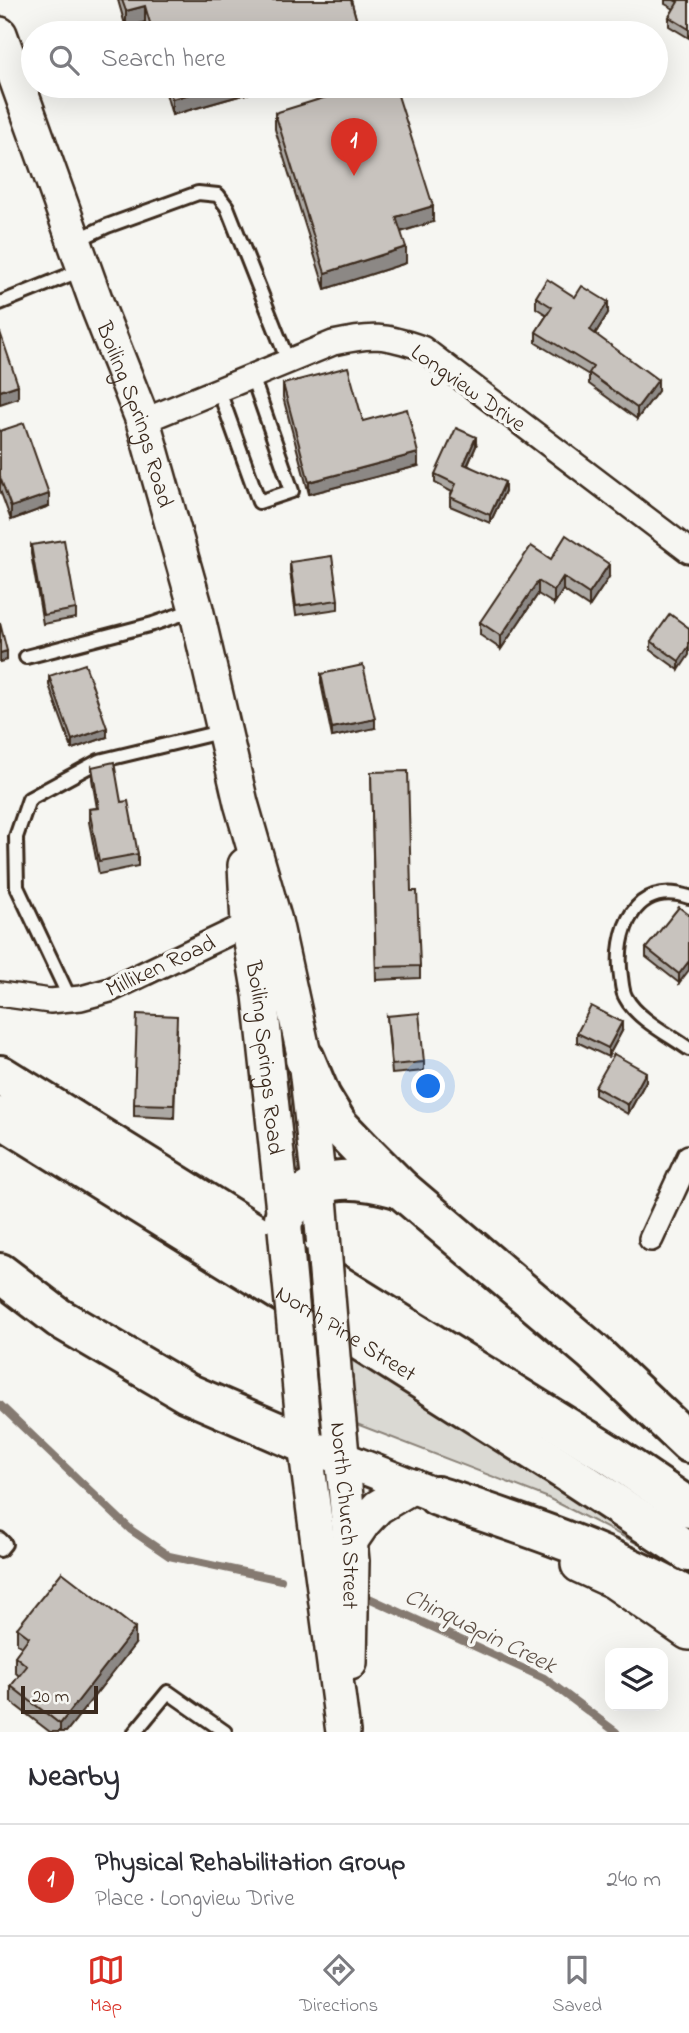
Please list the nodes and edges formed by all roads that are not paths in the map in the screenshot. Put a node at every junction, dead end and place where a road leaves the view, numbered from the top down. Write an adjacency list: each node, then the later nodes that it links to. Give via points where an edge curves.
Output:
1 (0, 34): 2 (main road, Boiling Springs Road)
2 (21, 93)
3 (23, 98): 4 (main road, Boiling Springs Road)
4 (79, 255): 5 (lane); 6 (lane, via 107,226 198,193 219,195); 9 (main road, Boiling Springs Road)
5 (0, 303)
6 (288, 361): 7 (street, Longview Drive); 10 (street, Longview Drive, via 363,336 394,338 422,348)
7 (251, 376): 8 (street, Longview Drive); 8 (lane, via 292,491 259,502)
8 (219, 388): 9 (street, Longview Drive)
9 (143, 421): 11 (main road, Boiling Springs Road)
10 (689, 551)
11 (196, 609): 12 (lane); 13 (main road, Boiling Springs Road)
12 (26, 657)
13 (224, 731): 15 (main road, Boiling Springs Road); 17 (lane, via 99,761 29,799 16,837 17,887)
14 (689, 897): 18 (lane, via 675,892 654,895 634,910 622,931 619,962 624,996 636,1013)
15 (262, 922): 17 (street, Milliken Road, via 110,990); 19 (main road, Boiling Springs Road); 25 (main road, Boiling Springs Road, via 260,995)
16 (0, 994): 17 (street, Milliken Road)
17 (70, 999)
18 (689, 1049)
19 (305, 1059): 23 (main road, Boiling Springs Road); 24 (highway, via 338,1125)
20 (0, 1075): 34 (highway, North Pine Street)
21 (0, 1117): 38 (highway, North Pine Street)
22 (689, 1157): 26 (street)
23 (319, 1185): 24 (highway, via 346,1179); 25 (highway, via 292,1203); 28 (main road, Boiling Springs Road, bridge)
24 (401, 1189): 30 (highway, via 593,1352)
25 (284, 1223): 29 (main road, Boiling Springs Road, bridge)
26 (651, 1239)
27 (0, 1273): 31 (highway, via 59,1318 187,1393)
28 (328, 1300): 32 (main road, North Church Street, bridge)
29 (293, 1314): 31 (main road, North Church Street)
30 (689, 1443)
31 (305, 1444): 32 (main road); 43 (main road, North Church Street)
32 (342, 1459): 33 (main road); 36 (main road, North Church Street)
33 (425, 1491): 36 (main road, via 379,1507); 39 (highway, via 552,1534); 40 (main road, via 615,1580)
34 (689, 1508)
35 (0, 1539): 37 (lane, via 5,1544)
36 (351, 1541): 44 (main road, North Church Street)
37 (0, 1550)
38 (689, 1552)
39 (689, 1598)
40 (689, 1632)
41 (135, 1732): 42 (lane, via 168,1692)
42 (225, 1732)
43 (343, 1732)
44 (348, 1732)

